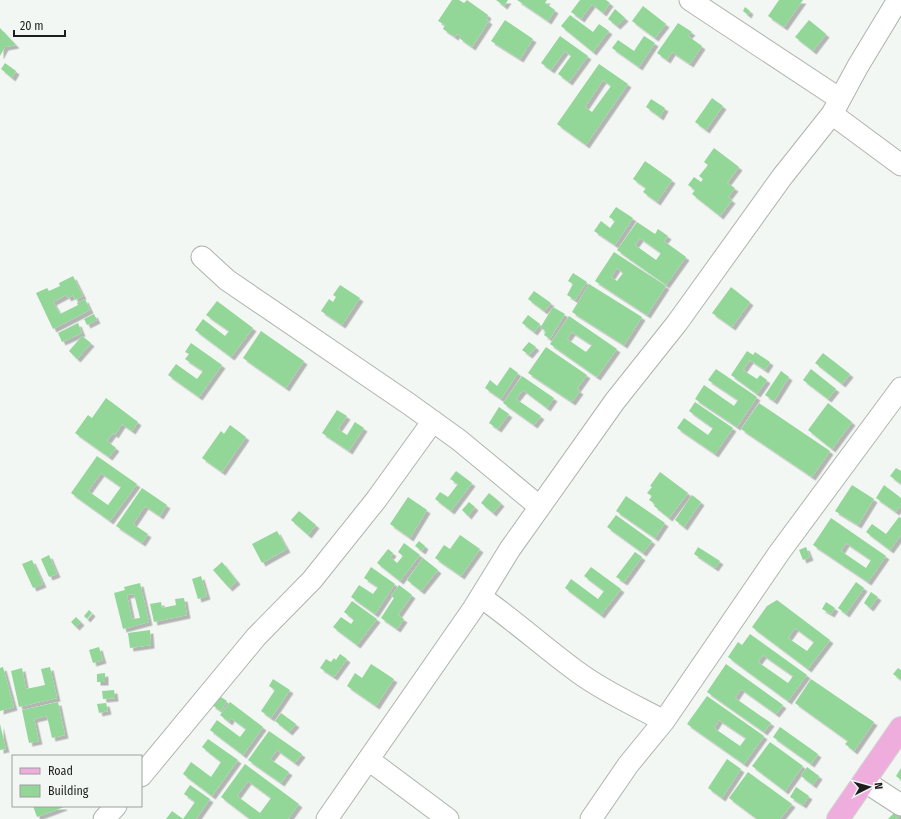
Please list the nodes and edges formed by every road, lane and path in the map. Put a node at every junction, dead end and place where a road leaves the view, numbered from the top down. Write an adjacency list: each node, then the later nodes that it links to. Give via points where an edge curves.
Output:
1 (690, 0): 3 (street)
2 (898, 0): 3 (street)
3 (836, 107): 4 (street); 8 (street, via 677,323 615,401)
4 (901, 165)
5 (202, 257): 7 (street, via 227,280)
6 (901, 388): 10 (street, via 779,553)
7 (433, 421): 8 (street); 13 (street, via 376,500 312,580 256,638)
8 (540, 507): 9 (street, via 510,549)
9 (481, 597): 10 (street, via 580,674); 12 (street)
10 (664, 721): 20 (street, via 628,765)
11 (901, 728): 14 (main road)
12 (368, 760): 18 (street); 19 (street)
13 (142, 775)
14 (864, 780): 15 (street); 21 (main road)
15 (901, 806)
16 (115, 807): 17 (street)
17 (104, 819)
18 (327, 819)
19 (448, 819)
20 (591, 819)
21 (838, 819)

